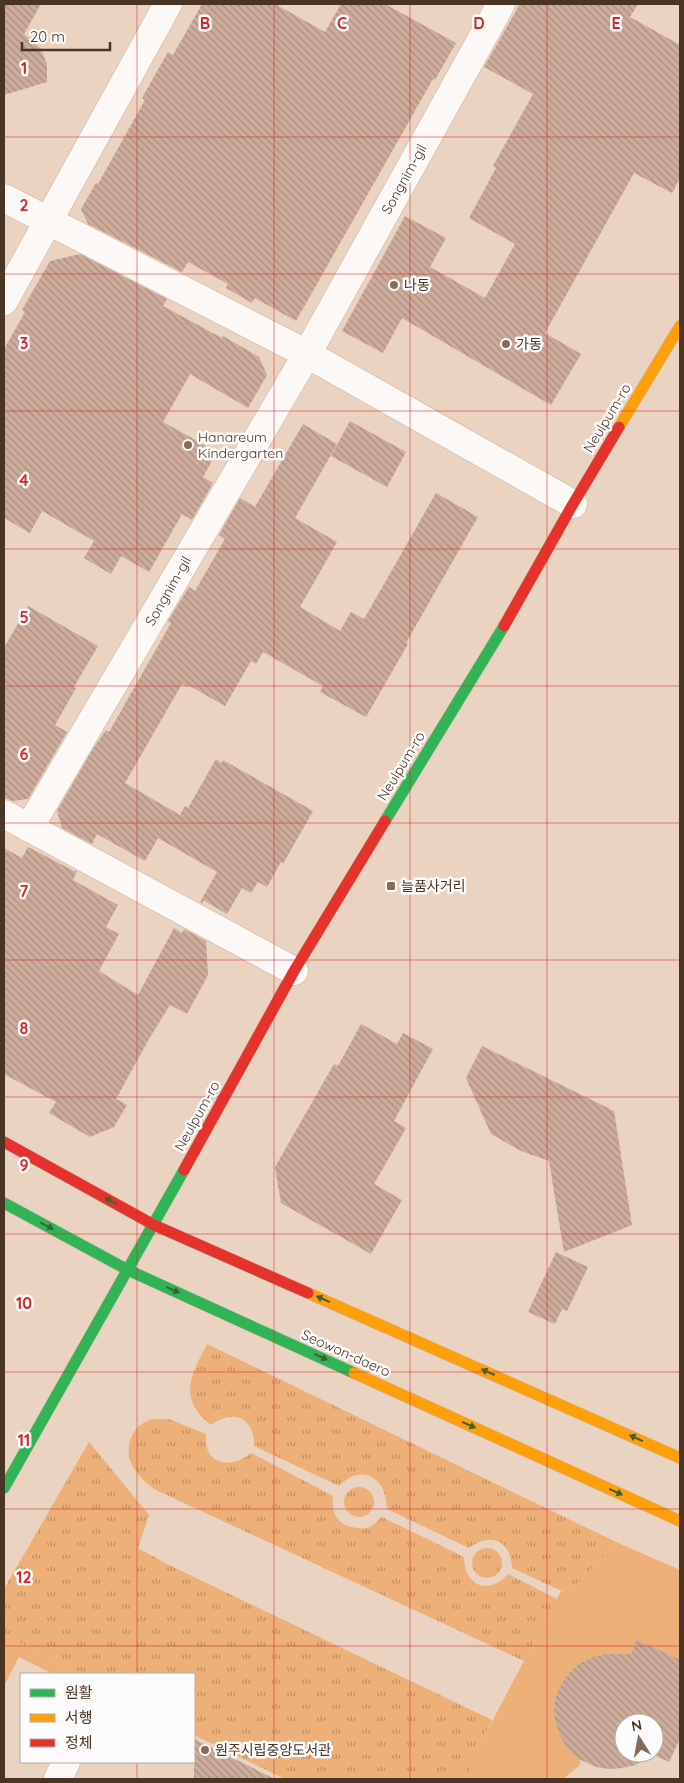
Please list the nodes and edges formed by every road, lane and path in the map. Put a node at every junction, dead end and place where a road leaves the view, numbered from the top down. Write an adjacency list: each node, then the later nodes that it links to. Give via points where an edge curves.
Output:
1 (168, 4): 4 (street)
2 (501, 4): 7 (street, Songnim-gil)
3 (4, 198): 4 (street)
4 (49, 221): 5 (street); 7 (street)
5 (4, 301)
6 (680, 326): 8 (street, Neulpum-ro)
7 (307, 354): 8 (street); 10 (street, Songnim-gil)
8 (573, 504): 11 (street, Neulpum-ro, via 504,626)
9 (4, 814): 10 (street)
10 (29, 828): 11 (street)
11 (294, 972): 14 (street, Neulpum-ro)
12 (4, 1142): 14 (street, one-way to 12)
13 (4, 1203): 15 (street, Seowon-daero, one-way to 15)
14 (154, 1225): 15 (street, Neulpum-ro); 16 (street, one-way to 14)
15 (128, 1270): 17 (street); 18 (street, Seowon-daero, one-way to 18)
16 (680, 1458)
17 (4, 1488)
18 (680, 1521)
19 (66, 1763): 20 (street)
20 (58, 1779)

